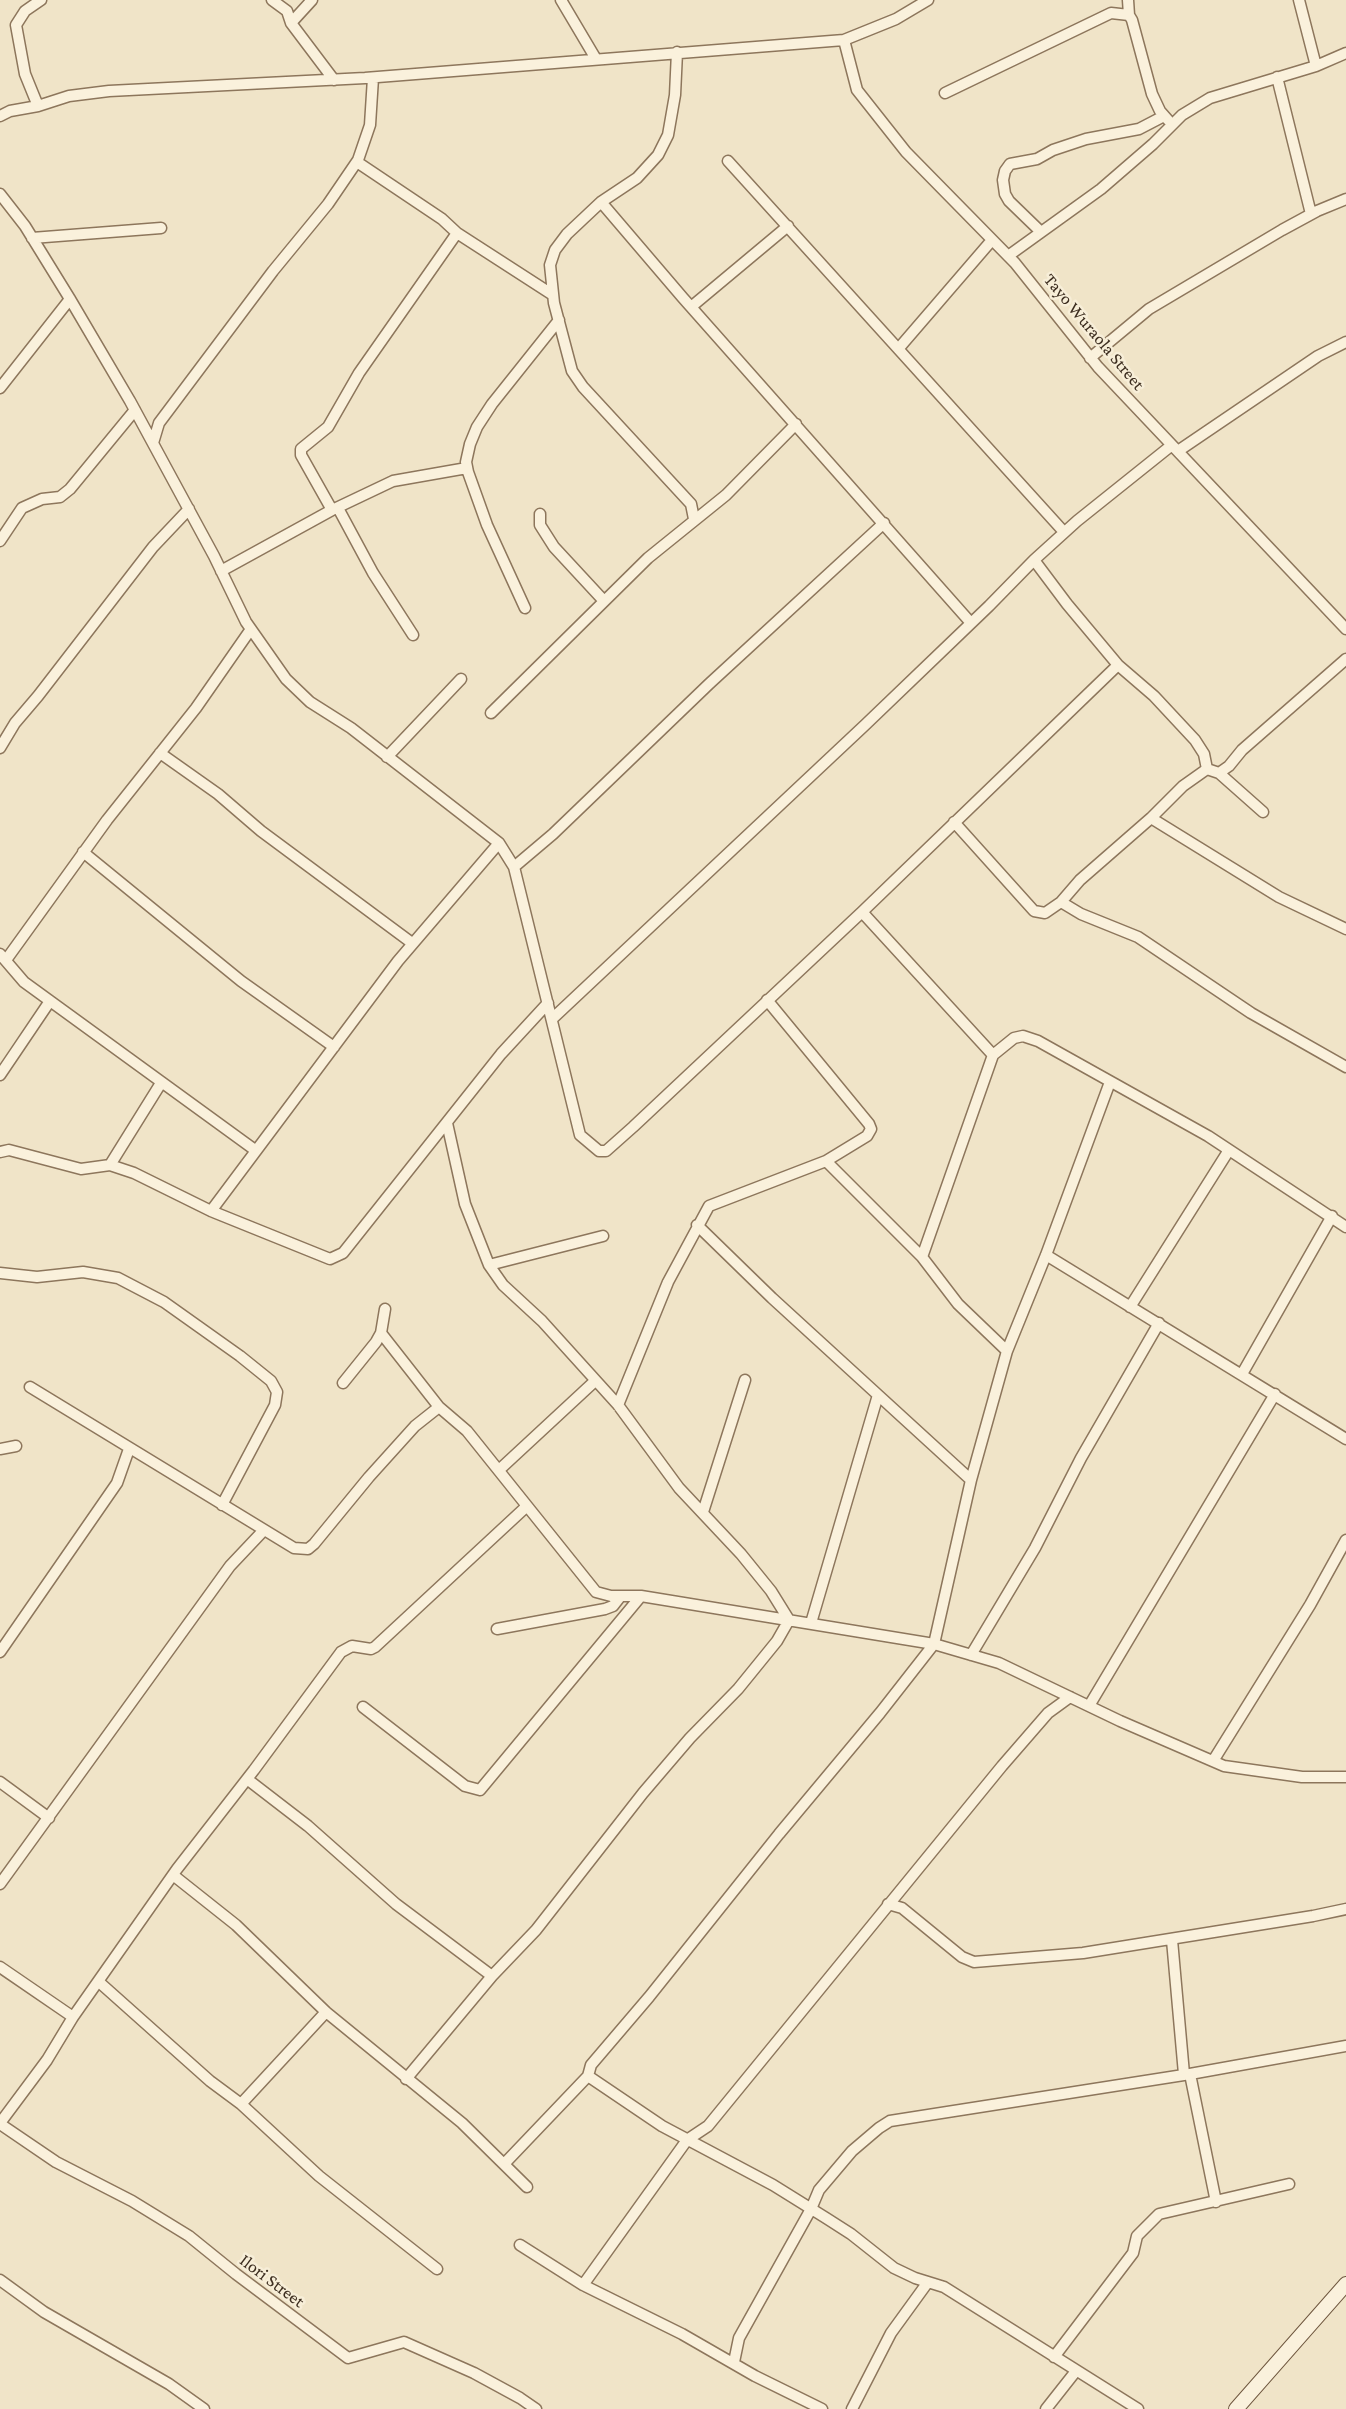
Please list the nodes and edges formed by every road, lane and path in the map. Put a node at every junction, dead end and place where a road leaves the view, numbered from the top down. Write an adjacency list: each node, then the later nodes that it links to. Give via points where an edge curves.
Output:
1 (40, 0): 19 (street, via 25,11 16,25 25,75)
2 (272, 0): 9 (street, via 287,11)
3 (312, 0): 9 (street)
4 (561, 0): 13 (street)
5 (928, 0): 10 (street, via 896,19)
6 (1128, 0): 8 (street)
7 (1299, 0): 14 (street)
8 (1129, 15): 18 (street, via 1111,13); 21 (street, via 1152,94)
9 (291, 23): 17 (street)
10 (844, 40): 11 (street); 34 (street, Tayo Wuraola Street, via 857,90 906,152)
11 (677, 52): 13 (street); 27 (street, via 668,135 658,155 637,178)
12 (1346, 53): 14 (street)
13 (596, 59): 16 (street)
14 (1316, 66): 15 (street)
15 (1277, 77): 22 (street, via 1210,98); 28 (street)
16 (373, 78): 17 (street); 24 (street, via 370,125)
17 (334, 80): 19 (street, via 109,91 69,96)
18 (945, 93)
19 (38, 106): 20 (street)
20 (0, 116)
21 (1164, 117): 22 (street); 31 (street, via 1139,129 1086,139 1036,159 1010,164 1003,180 1005,194)
22 (1174, 123): 31 (street, via 1101,189)
23 (728, 161): 29 (street)
24 (357, 162): 32 (street); 46 (street)
25 (0, 194): 33 (street)
26 (1346, 199): 28 (street)
27 (602, 202): 36 (street, via 555,250 550,265); 38 (street)
28 (1311, 214): 42 (street, via 1149,309)
29 (788, 226): 38 (street); 41 (street)
30 (161, 228): 33 (street)
31 (1041, 232): 35 (street)
32 (457, 233): 36 (street); 54 (street, via 359,373 328,427 301,448 301,455)
33 (33, 238): 37 (street)
34 (992, 240): 35 (street, Tayo Wuraola Street); 41 (street)
35 (1008, 256): 42 (street, Tayo Wuraola Street)
36 (553, 295): 39 (street)
37 (70, 299): 43 (street); 44 (street)
38 (691, 307): 47 (street)
39 (559, 320): 50 (street, via 477,427); 51 (street, via 572,371 583,387)
40 (1346, 342): 49 (street)
41 (900, 348): 58 (street)
42 (1090, 358): 49 (street, Tayo Wuraola Street)
43 (0, 388)
44 (135, 410): 45 (street); 59 (street, via 70,489 22,508)
45 (142, 422): 46 (street); 48 (street)
46 (159, 423): 48 (street)
47 (796, 424): 52 (street, via 726,495); 57 (street)
48 (153, 443): 53 (street)
49 (1175, 448): 58 (street); 64 (street, Tayo Wuraola Street)
50 (467, 468): 54 (street, via 393,482); 63 (street, via 487,525)
51 (691, 504): 52 (street); 56 (street)
52 (708, 508): 56 (street)
53 (189, 509): 61 (street); 72 (street, via 153,547 15,723)
54 (335, 509): 61 (street); 67 (street)
55 (540, 514): 62 (street, via 540,525 554,547)
56 (694, 519): 62 (street)
57 (884, 523): 65 (street); 82 (street)
58 (1064, 532): 60 (street)
59 (0, 541)
60 (1034, 560): 65 (street); 69 (street)
61 (221, 571): 66 (street)
62 (604, 601): 71 (street)
63 (525, 608)
64 (1343, 621)
65 (971, 623): 91 (street)
66 (251, 629): 73 (street); 74 (street, via 286,679 310,702)
67 (413, 635)
68 (1346, 658): 76 (street)
69 (1118, 665): 75 (street, via 1195,740); 79 (street)
70 (461, 679): 74 (street)
71 (490, 713)
72 (0, 748)
73 (160, 753): 81 (street); 86 (street)
74 (387, 757): 80 (street)
75 (1207, 769): 76 (street); 78 (street, via 1183,786)
76 (1219, 773): 77 (street)
77 (1263, 812)
78 (1151, 818): 83 (street, via 1080,880); 85 (street, via 1279,897)
79 (954, 822): 83 (street, via 1034,911 1045,913); 84 (street)
80 (499, 843): 82 (street); 86 (street)
81 (83, 852): 87 (street); 92 (street, via 241,981)
82 (514, 867): 90 (street)
83 (1061, 902): 94 (street, via 1138,937 1251,1013)
84 (862, 912): 89 (street); 93 (street)
85 (1346, 929)
86 (412, 943): 92 (street)
87 (3, 957): 88 (street, via 24,982)
88 (50, 1000): 95 (street); 97 (street)
89 (767, 1000): 91 (street, via 606,1151 599,1151 580,1135); 102 (street, via 871,1129 867,1136)
90 (548, 1004): 91 (street); 98 (street, via 501,1054)
91 (552, 1019)
92 (334, 1047): 99 (street)
93 (993, 1055): 96 (street, via 1014,1038 1029,1037); 110 (street)
94 (1346, 1067)
95 (0, 1075)
96 (1110, 1082): 100 (street); 109 (street)
97 (161, 1083): 99 (street); 103 (street)
98 (447, 1123): 104 (street, via 337,1257 320,1256); 111 (street, via 465,1204)
99 (255, 1150): 104 (street)
100 (1229, 1150): 105 (street); 113 (street)
101 (0, 1152): 103 (street, via 9,1150 81,1169)
102 (826, 1161): 106 (street, via 709,1206); 110 (street)
103 (110, 1165): 104 (street)
104 (211, 1211)
105 (1332, 1216): 107 (street); 118 (street)
106 (697, 1225): 124 (street); 125 (street, via 668,1282)
107 (1346, 1227)
108 (603, 1236): 111 (street)
109 (1046, 1255): 113 (street); 117 (street)
110 (922, 1257): 117 (street, via 958,1304)
111 (489, 1265): 120 (street, via 503,1285 542,1321)
112 (0, 1273): 133 (street, via 37,1277 83,1272 118,1278 164,1302 271,1381 277,1392 275,1405)
113 (1130, 1307): 115 (street)
114 (385, 1309): 116 (street)
115 (1159, 1323): 118 (street); 145 (street)
116 (381, 1332): 121 (street); 126 (street)
117 (1007, 1352): 132 (street)
118 (1242, 1374): 123 (street)
119 (746, 1380): 135 (street)
120 (595, 1381): 125 (street); 131 (street)
121 (343, 1383)
122 (30, 1388): 130 (street)
123 (1275, 1394): 127 (street); 148 (street)
124 (878, 1395): 132 (street); 141 (street)
125 (618, 1405): 135 (street, via 679,1488)
126 (439, 1407): 131 (street, via 467,1431); 136 (street, via 415,1426 308,1549 294,1548)
127 (1346, 1439)
128 (16, 1446): 129 (street)
129 (0, 1449)
130 (129, 1449): 133 (street); 144 (street, via 117,1483)
131 (499, 1470): 134 (street)
132 (971, 1480): 143 (street)
133 (222, 1504): 136 (street)
134 (527, 1506): 139 (street, via 596,1592); 153 (street, via 375,1647 352,1646 341,1652)
135 (703, 1512): 140 (street, via 771,1591)
136 (264, 1530): 155 (street, via 230,1566)
137 (1346, 1540): 151 (street)
138 (641, 1596): 139 (street); 140 (street); 149 (street, via 480,1790 465,1786)
139 (620, 1597): 142 (street, via 605,1609)
140 (789, 1620): 141 (street); 164 (street, via 738,1689 683,1746 536,1930)
141 (811, 1623): 143 (street)
142 (497, 1629)
143 (934, 1644): 145 (street); 170 (street, via 591,2065)
144 (0, 1652)
145 (971, 1655): 146 (street, via 999,1663)
146 (1051, 1688): 147 (street); 150 (street)
147 (1070, 1697): 148 (street); 150 (street)
148 (1089, 1706): 151 (street)
149 (363, 1707)
150 (1048, 1713): 158 (street)
151 (1213, 1761): 152 (street, via 1268,1773)
152 (1346, 1777)
153 (247, 1779): 156 (street); 164 (street, via 308,1826 396,1904)
154 (0, 1782): 155 (street)
155 (49, 1818): 157 (street)
156 (173, 1875): 165 (street); 166 (street, via 236,1925)
157 (0, 1884)
158 (900, 1890): 159 (street); 160 (street)
159 (888, 1904): 160 (street); 174 (street, via 708,2126)
160 (902, 1908): 162 (street, via 962,1957 974,1962 1083,1953)
161 (1346, 1909): 162 (street)
162 (1172, 1940): 169 (street)
163 (0, 1966): 167 (street)
164 (492, 1976): 171 (street)
165 (99, 1982): 167 (street); 172 (street, via 210,2081)
166 (326, 2012): 171 (street); 172 (street)
167 (73, 2017): 173 (street)
168 (1346, 2046): 169 (street)
169 (1187, 2074): 178 (street); 179 (street, via 890,2121 852,2151 819,2190)
170 (588, 2076): 174 (street); 175 (street)
171 (406, 2079): 175 (street, via 462,2123)
172 (242, 2104): 181 (street, via 319,2176)
173 (0, 2123): 189 (street, Ilori Street, via 56,2162 189,2236 348,2358 404,2343 474,2373)
174 (687, 2140): 179 (street); 185 (street)
175 (504, 2163): 177 (street)
176 (1289, 2184): 178 (street)
177 (527, 2187)
178 (1216, 2202): 186 (street, via 1159,2214 1144,2228 1137,2236 1133,2253)
179 (811, 2209): 183 (street, via 894,2268); 187 (street, via 739,2338)
180 (520, 2245): 185 (street)
181 (437, 2269)
182 (0, 2280): 190 (street)
183 (928, 2282): 186 (street, via 944,2287); 192 (street, via 891,2333)
184 (1346, 2284): 195 (main road)
185 (583, 2285): 187 (street)
186 (1054, 2357): 188 (street)
187 (734, 2362): 191 (street)
188 (1076, 2371): 193 (street); 194 (street)
189 (530, 2407)
190 (204, 2409)
191 (822, 2409)
192 (852, 2409)
193 (1046, 2409)
194 (1138, 2409)
195 (1236, 2409)

